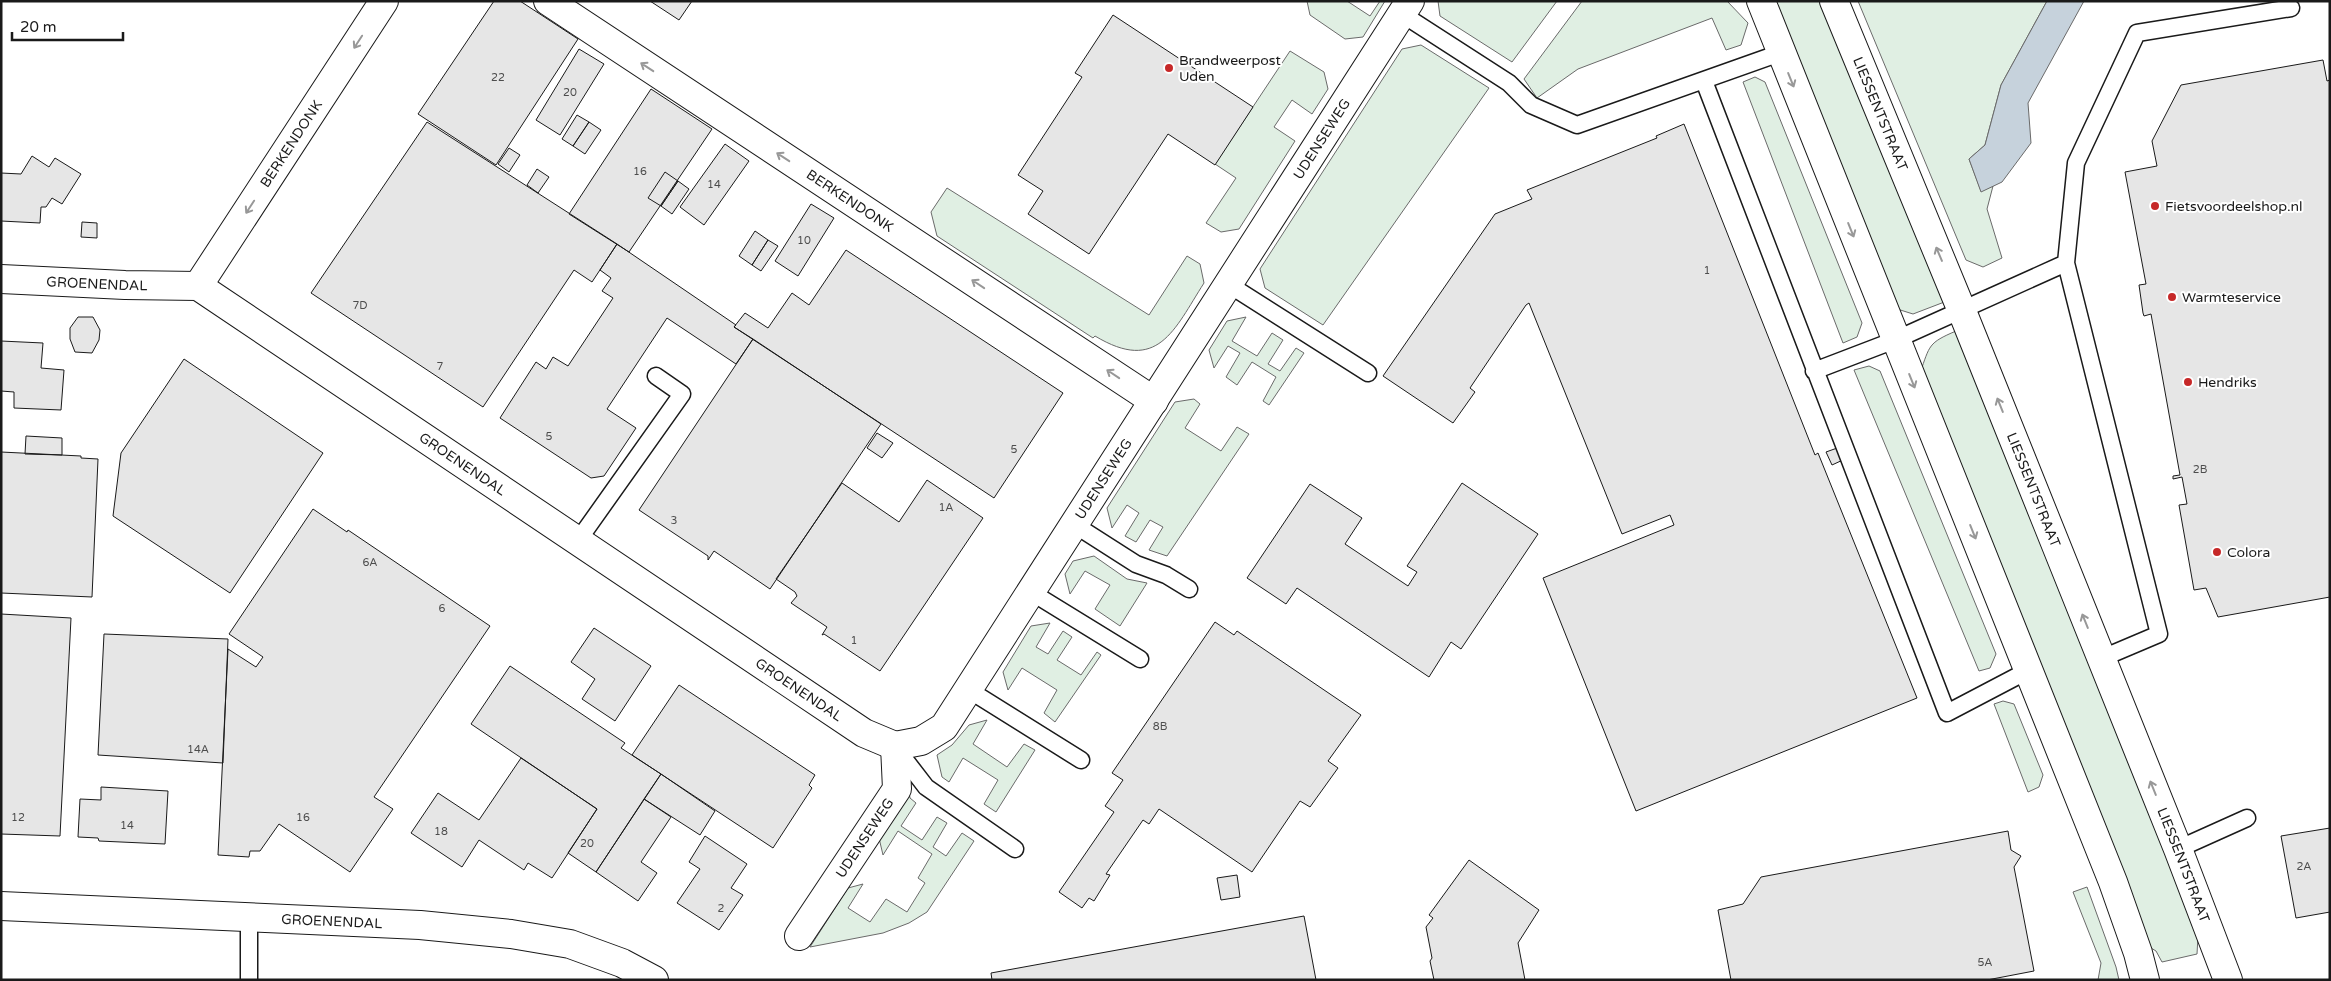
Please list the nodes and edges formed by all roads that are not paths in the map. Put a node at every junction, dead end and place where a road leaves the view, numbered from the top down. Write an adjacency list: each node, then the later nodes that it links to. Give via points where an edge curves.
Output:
1 (384, 1): 12 (street, BERKENDONK, one-way to 12)
2 (548, 1): 18 (street, BERKENDONK, one-way to 2)
3 (1761, 1): 7 (street)
4 (1834, 1): 13 (street, LIESSENTSTRAAT, one-way to 4)
5 (1406, 8): 8 (lane, via 1508,83 1531,105 1577,125); 11 (street, UDENSEWEG)
6 (2291, 8): 9 (lane, via 2137,33 2076,163)
7 (1780, 53): 8 (lane); 14 (street, one-way to 14)
8 (1704, 81): 15 (lane)
9 (2066, 262): 13 (lane); 24 (lane, via 2159,634)
10 (1, 279): 12 (street, GROENENDAL)
11 (1228, 284): 16 (lane); 18 (street, UDENSEWEG)
12 (198, 286): 20 (street, GROENENDAL)
13 (1962, 311): 14 (lane); 24 (street, LIESSENTSTRAAT, one-way to 13)
14 (1895, 340): 15 (lane); 25 (street, one-way to 25)
15 (1814, 371): 25 (lane, via 1946,713)
16 (1368, 373)
17 (656, 376): 20 (lane, via 682,394)
18 (1154, 401): 19 (street, UDENSEWEG)
19 (1075, 525): 21 (lane, via 1136,564 1166,575); 22 (street, UDENSEWEG)
20 (577, 542): 27 (street, GROENENDAL, via 864,733)
21 (1189, 589)
22 (1031, 592): 23 (lane); 26 (street, UDENSEWEG)
23 (1140, 659)
24 (2100, 659): 31 (street, LIESSENTSTRAAT, one-way to 24)
25 (2029, 670): 37 (street, via 2113,882)
26 (969, 690): 27 (street, UDENSEWEG, via 944,727 921,741); 28 (lane)
27 (895, 746): 30 (lane, via 926,787); 34 (street, UDENSEWEG, via 897,789)
28 (1081, 760)
29 (2247, 818): 31 (lane)
30 (1015, 849)
31 (2178, 849): 38 (street, LIESSENTSTRAAT)
32 (1, 906): 33 (street, GROENENDAL)
33 (249, 918): 35 (lane); 36 (street, GROENENDAL, via 420,925 512,934 570,944 622,963)
34 (798, 936)
35 (249, 980)
36 (654, 980)
37 (2145, 980)
38 (2228, 980)

